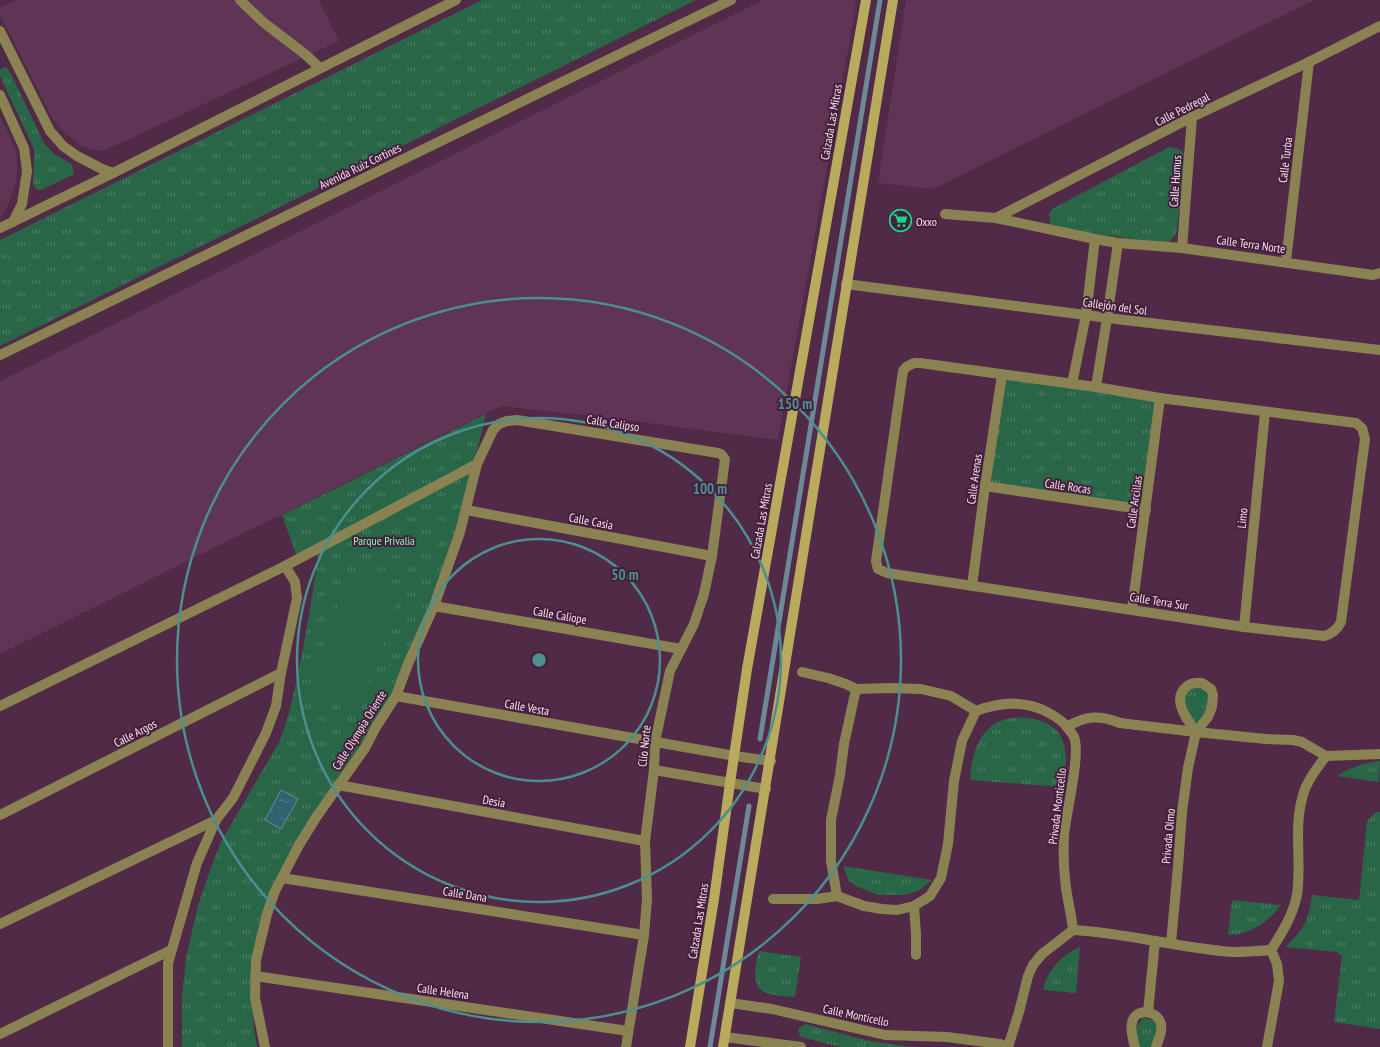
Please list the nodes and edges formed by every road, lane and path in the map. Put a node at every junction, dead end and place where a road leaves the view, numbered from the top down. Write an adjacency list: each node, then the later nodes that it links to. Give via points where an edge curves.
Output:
1 (240, 0): 11 (street)
2 (456, 0): 11 (street)
3 (731, 0): 28 (street, Avenida Ruiz Cortines)
4 (866, 0): 57 (main road, Calzada Las Mitras, via 747,669)
5 (893, 0): 24 (main road)
6 (1380, 26): 10 (street, Calle Pedregal)
7 (0, 31): 8 (street)
8 (10, 50): 9 (street); 14 (street, via 50,131 77,156)
9 (0, 56)
10 (1309, 62): 13 (street, Calle Pedregal); 22 (street, Calle Turba)
11 (320, 68): 14 (street)
12 (0, 95): 17 (street, via 24,148 27,171 22,204)
13 (1192, 117): 16 (street, Calle Pedregal); 21 (street, Calle Humus)
14 (113, 173): 17 (street)
15 (945, 214): 16 (street, Calle Terra Norte)
16 (996, 218): 19 (street, Calle Terra Norte)
17 (13, 222): 18 (street)
18 (0, 228)
19 (1095, 239): 20 (street, Calle Terra Norte); 25 (street)
20 (1118, 243): 21 (street, Calle Terra Norte); 26 (street)
21 (1182, 248): 22 (street, Calle Terra Norte)
22 (1286, 262): 23 (street, Calle Terra Norte, via 1373,275)
23 (1380, 273)
24 (846, 284): 25 (street, Callejón del Sol); 59 (main road)
25 (1086, 315): 26 (street, Callejón del Sol); 30 (street)
26 (1107, 318): 27 (street, Callejón del Sol); 31 (street)
27 (1380, 350)
28 (0, 355)
29 (1002, 375): 30 (street, Calle Terra Sur); 37 (street, Calle Arenas); 42 (street, Calle Terra Sur, via 920,363 914,363 903,371 877,552 877,566 882,571)
30 (1072, 384): 31 (street, Calle Terra Sur)
31 (1096, 387): 32 (street, Calle Terra Sur)
32 (1160, 398): 33 (street, Calle Terra Sur); 39 (street, Calle Arcillas)
33 (1265, 412): 45 (street, Limo); 45 (street, Calle Terra Sur, via 1356,423 1362,428 1365,440 1339,627 1324,636)
34 (499, 424): 35 (street, Calle Calipso, via 517,420); 36 (street, Calle Olympia Oriente, via 492,430)
35 (724, 456): 40 (street, Clío Norte)
36 (478, 464): 38 (street, Calle Olympia Oriente); 41 (street)
37 (986, 486): 39 (street, Calle Rocas); 42 (street, Calle Arenas)
38 (466, 510): 40 (street, Calle Casia); 43 (street, Calle Olympia Oriente)
39 (1146, 510): 44 (street, Calle Arcillas)
40 (712, 556): 46 (street, Clío Norte, via 694,624)
41 (285, 566): 48 (street, via 295,582 297,598); 51 (street)
42 (972, 586): 44 (street, Calle Terra Sur)
43 (434, 606): 46 (street, Calle Caliope); 50 (street, Calle Olympia Oriente)
44 (1132, 609): 45 (street, Calle Terra Sur)
45 (1244, 627)
46 (681, 648): 55 (street, Clío Norte, via 670,671)
47 (802, 672): 49 (street)
48 (281, 673): 64 (street, Calle Argos); 65 (street, via 276,706 266,733 233,798)
49 (856, 689): 52 (street, via 920,689 951,696); 68 (street, via 831,820 831,861)
50 (396, 696): 55 (street, Calle Vesta); 62 (street, Calle Olympia Oriente)
51 (0, 706)
52 (976, 711): 53 (street, via 990,706 1026,704 1062,720); 70 (street, via 962,741 941,878 930,896)
53 (1067, 727): 54 (street, via 1084,718 1097,717); 72 (street, Privada Monticello, via 1075,745 1064,834 1065,879)
54 (1196, 732): 54 (street, Privada Olmo, via 1208,717 1213,701 1211,689 1202,682 1187,686 1181,696 1182,707); 58 (street, via 1293,740); 75 (street, Privada Olmo, via 1182,812)
55 (655, 742): 57 (street, Calle Vesta); 60 (street, Clío Norte)
56 (1380, 754): 58 (street)
57 (735, 756): 59 (street, Calle Vesta); 61 (main road, Calzada Las Mitras)
58 (1326, 756): 77 (street, via 1310,779 1299,810 1296,896 1285,928)
59 (770, 761): 63 (main road)
60 (654, 770): 61 (street); 66 (street, Clío Norte)
61 (730, 783): 63 (street); 88 (main road, Calzada Las Mitras)
62 (338, 785): 66 (street, Desia); 67 (street, Calle Olympia Oriente)
63 (766, 789): 80 (main road)
64 (0, 816)
65 (216, 820): 71 (street); 76 (street, via 197,864)
66 (646, 841): 73 (street, Clío Norte)
67 (282, 878): 73 (street, Calle Dana); 79 (street, Calle Olympia Oriente, via 265,922)
68 (837, 896): 69 (street); 70 (street, via 882,910)
69 (773, 899)
70 (914, 906): 78 (street)
71 (0, 924)
72 (1072, 930): 74 (street); 90 (street, via 1033,965)
73 (644, 935): 82 (street, Clío Norte)
74 (1155, 940): 75 (street); 81 (street)
75 (1171, 943): 77 (street, via 1235,952)
76 (171, 950): 83 (street); 85 (street, via 168,963)
77 (1271, 950): 93 (street, via 1279,981)
78 (916, 955)
79 (255, 976): 82 (street, Calle Helena); 86 (street, Calle Olympia Oriente, via 255,998)
80 (730, 1004): 84 (main road); 90 (street, Calle Monticello, via 772,1009 885,1035 947,1037)
81 (1148, 1012): 91 (street, via 1140,1013 1132,1022); 92 (street, via 1155,1014 1161,1022)
82 (628, 1031): 87 (street, Clío Norte)
83 (0, 1034)
84 (724, 1042): 89 (street)
85 (168, 1047)
86 (265, 1047)
87 (626, 1047)
88 (690, 1047)
89 (801, 1047)
90 (1008, 1047)
91 (1135, 1047)
92 (1156, 1047)
93 (1267, 1047)

